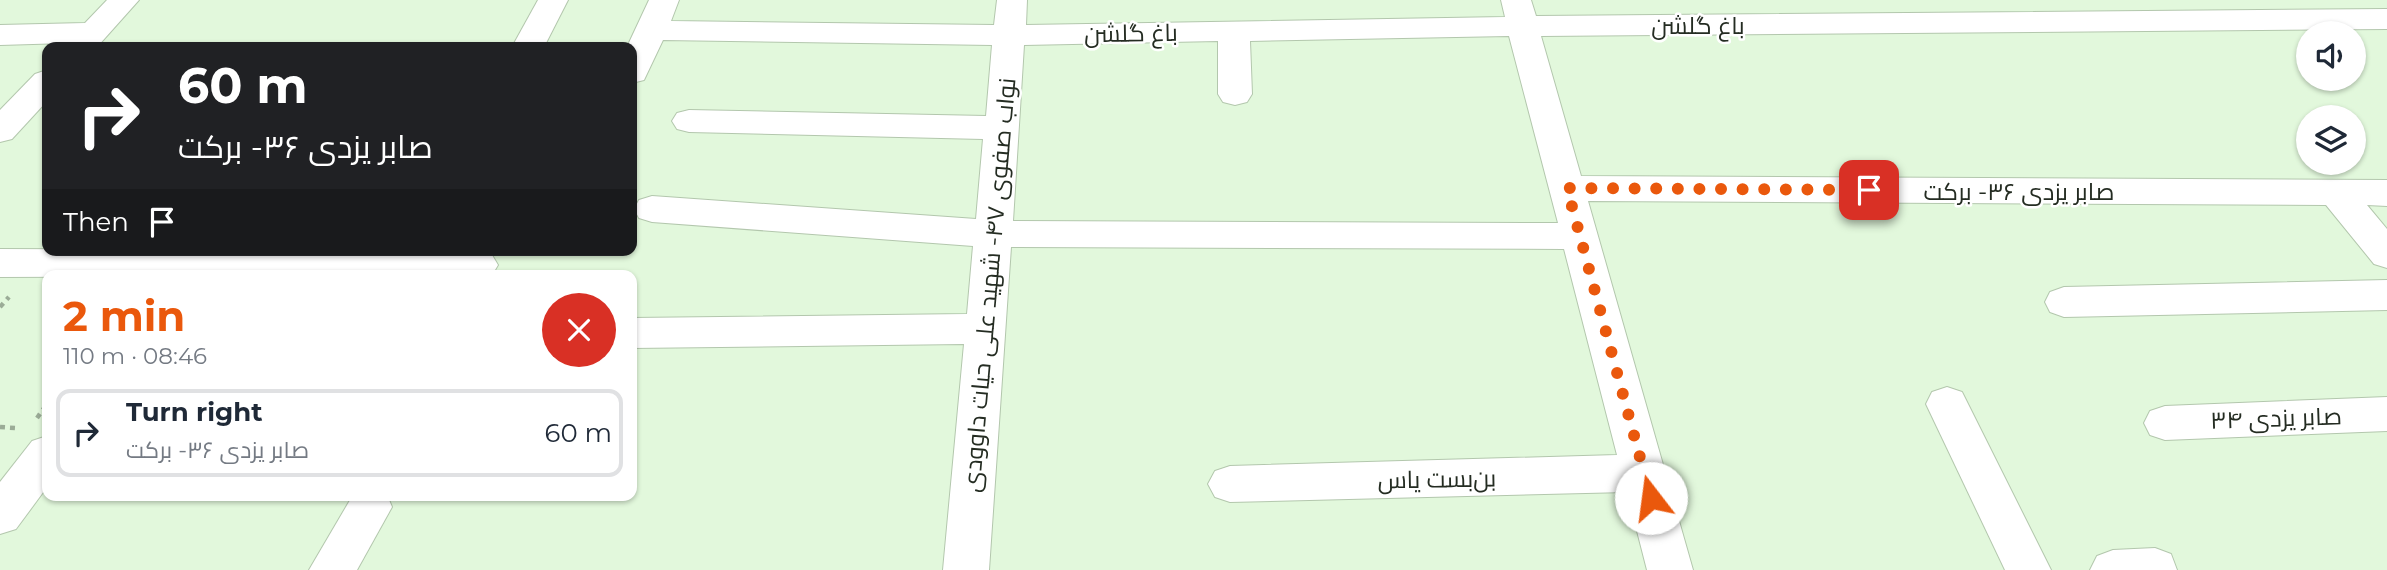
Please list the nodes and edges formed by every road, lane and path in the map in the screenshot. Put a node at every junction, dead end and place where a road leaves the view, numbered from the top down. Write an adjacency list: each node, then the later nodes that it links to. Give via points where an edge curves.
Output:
1 (124, 0): 10 (street)
2 (553, 0): 11 (street)
3 (664, 0): 7 (street)
4 (1519, 13): 6 (street, باغ گلشن); 8 (street, باغ گلشن); 18 (street)
5 (1010, 17): 7 (street, باغ گلشن); 8 (street, باغ گلشن); 16 (street, نواب صفوی ۴۷- شهید علی حیات داوودی)
6 (2387, 19)
7 (651, 30): 12 (street)
8 (1234, 31): 14 (street)
9 (0, 35): 10 (street)
10 (87, 40)
11 (531, 42)
12 (637, 62)
13 (26, 93): 17 (street)
14 (1235, 94)
15 (689, 121): 16 (street)
16 (1001, 128): 22 (street, نواب صفوی ۴۷- شهید علی حیات داوودی)
17 (0, 131)
18 (1567, 188): 19 (street, صابر یزدی ۳۶- برکت); 23 (street)
19 (2336, 192): 20 (street, صابر یزدی ۳۶- برکت); 24 (street)
20 (2387, 193)
21 (652, 209): 22 (street)
22 (993, 234): 23 (street); 30 (street, نواب صفوی ۴۷- شهید علی حیات داوودی)
23 (1580, 236): 36 (street)
24 (2387, 254)
25 (0, 263): 27 (street)
26 (480, 263): 27 (street)
27 (190, 270)
28 (2387, 295): 29 (street)
29 (2064, 302)
30 (985, 329): 31 (street); 41 (street, نواب صفوی ۴۷- شهید علی حیات داوودی)
31 (637, 333)
32 (1947, 404): 43 (street)
33 (2387, 414): 34 (street, صابر یزدی ۳۴)
34 (2165, 423)
35 (42, 460): 39 (street)
36 (1644, 473): 37 (street, بن‌بست یاس); 42 (street)
37 (1230, 484)
38 (370, 507): 40 (street)
39 (0, 515)
40 (332, 570)
41 (966, 570)
42 (1671, 570)
43 (2028, 570)

